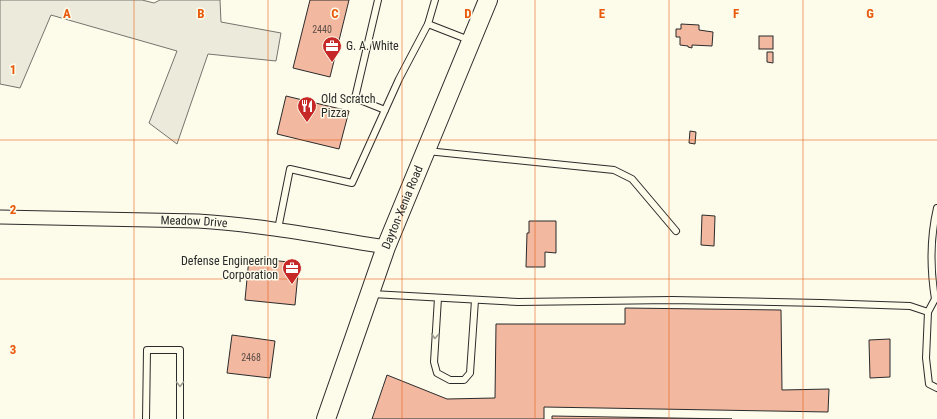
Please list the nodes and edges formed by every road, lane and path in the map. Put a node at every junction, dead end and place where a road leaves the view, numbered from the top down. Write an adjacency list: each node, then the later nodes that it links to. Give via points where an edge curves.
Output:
1 (378, 0): 6 (lane, via 356,98)
2 (435, 0): 4 (lane)
3 (488, 0): 5 (main road, Dayton-Xenia Road)
4 (428, 24): 5 (lane); 6 (lane)
5 (471, 41): 7 (main road, Dayton-Xenia Road)
6 (385, 110): 10 (lane, via 352,183 290,169)
7 (426, 151): 11 (lane, via 614,170 632,179); 12 (main road, Dayton-Xenia Road)
8 (937, 208): 15 (lane, via 933,227 931,274)
9 (0, 217): 10 (street, Meadow Drive, via 198,221)
10 (278, 229): 12 (street, Meadow Drive)
11 (676, 231)
12 (386, 247): 13 (main road, Dayton-Xenia Road)
13 (370, 294): 14 (lane); 21 (main road, Dayton-Xenia Road)
14 (438, 298): 16 (lane); 16 (lane, one-way to 16, via 434,362 437,373 450,380 464,380 470,373)
15 (936, 299): 17 (lane)
16 (475, 300): 17 (lane, via 821,303 910,306)
17 (928, 312): 18 (lane, via 926,358 929,384)
18 (937, 388)
19 (146, 419): 20 (lane, one-way to 20, via 146,350 180,350)
20 (180, 419)
21 (326, 419)

